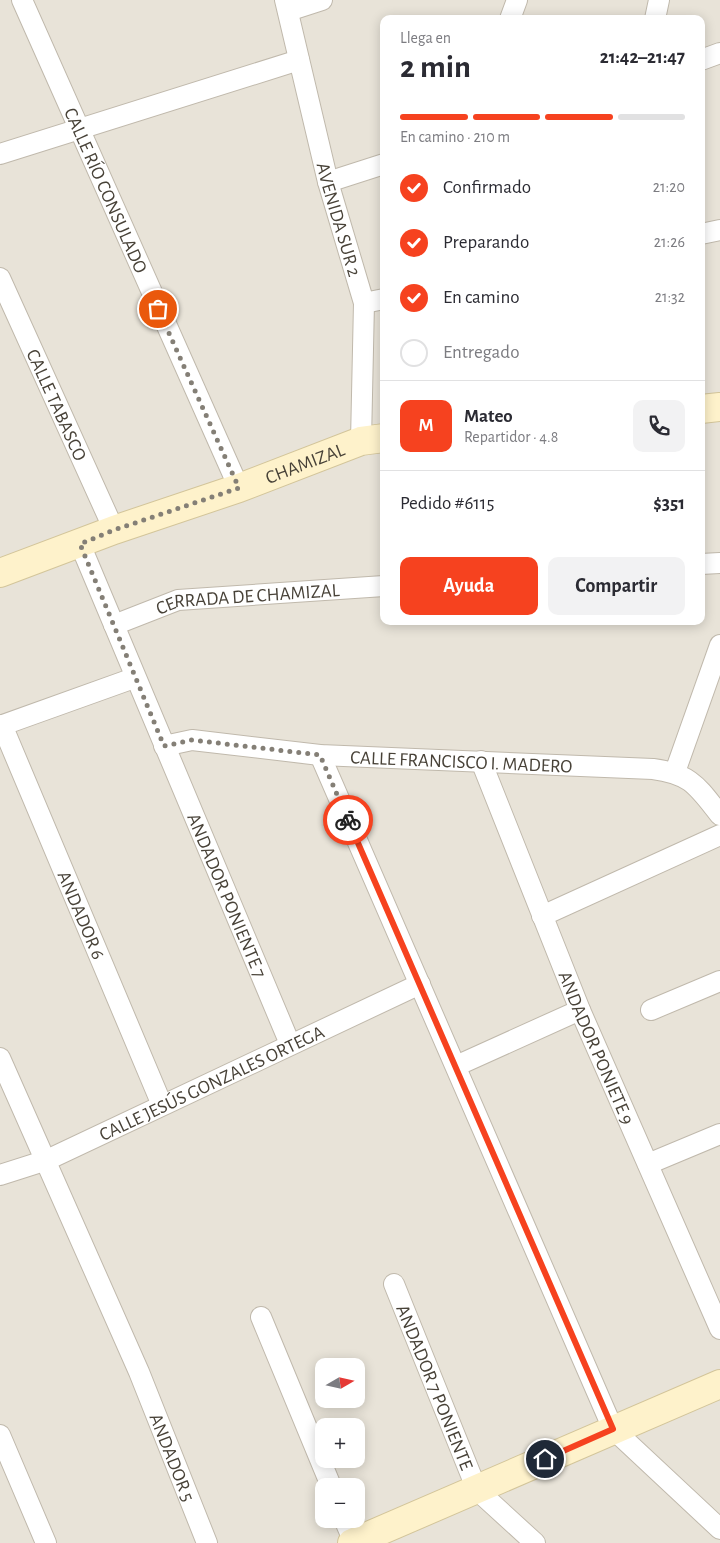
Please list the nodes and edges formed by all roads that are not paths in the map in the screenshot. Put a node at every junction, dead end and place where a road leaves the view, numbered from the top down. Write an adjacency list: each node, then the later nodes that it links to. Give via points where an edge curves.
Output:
1 (22, 0): 11 (street, CALLE RÍO CONSULADO)
2 (322, 0): 5 (street)
3 (517, 0): 6 (street)
4 (658, 0): 7 (street)
5 (286, 6): 10 (street, AVENIDA SUR 2)
6 (511, 15)
7 (656, 15)
8 (720, 53): 9 (street)
9 (705, 59)
10 (299, 60): 11 (street); 14 (street, AVENIDA SUR 2)
11 (78, 130): 12 (street); 23 (street, CALLE RÍO CONSULADO)
12 (0, 154)
13 (380, 165): 14 (street)
14 (328, 182): 19 (street, AVENIDA SUR 2)
15 (720, 230): 16 (street)
16 (705, 233)
17 (0, 278): 24 (street, CALLE TABASCO)
18 (380, 300): 19 (street)
19 (364, 303): 22 (street, AVENIDA SUR 2)
20 (720, 407): 21 (street)
21 (705, 409)
22 (372, 440): 23 (street, CHAMIZAL)
23 (239, 488): 24 (street, CHAMIZAL)
24 (114, 530): 25 (street, CHAMIZAL)
25 (80, 544): 28 (street, CHAMIZAL); 30 (street)
26 (720, 563): 27 (street)
27 (705, 564)
28 (0, 573)
29 (380, 586): 30 (street, CERRADA DE CHAMIZAL, via 178,600)
30 (114, 625): 32 (street)
31 (720, 645): 37 (street)
32 (134, 678): 33 (street); 34 (street)
33 (1, 725): 48 (street, ANDADOR 6)
34 (164, 746): 35 (street, CALLE FRANCISCO I. MADERO, via 192,740); 45 (street, ANDADOR PONIENTE 7)
35 (320, 755): 36 (street, CALLE FRANCISCO I. MADERO); 42 (street)
36 (481, 761): 37 (street, CALLE FRANCISCO I. MADERO, via 653,768); 40 (street, ANDADOR PONIETE 9)
37 (675, 772): 38 (street, CALLE FRANCISCO I. MADERO, via 694,783)
38 (720, 815)
39 (720, 835): 40 (street)
40 (542, 916): 43 (street, ANDADOR PONIETE 9)
41 (720, 981): 44 (street)
42 (420, 984): 45 (street, CALLE JESÚS GONZALES ORTEGA); 47 (street)
43 (580, 1010): 47 (street); 51 (street, ANDADOR PONIETE 9)
44 (651, 1010)
45 (290, 1044): 48 (street, CALLE JESÚS GONZALES ORTEGA)
46 (0, 1058): 50 (street)
47 (456, 1066): 57 (street)
48 (162, 1105): 50 (street, CALLE JESÚS GONZALES ORTEGA)
49 (720, 1134): 51 (street)
50 (47, 1160): 52 (street, CALLE JESÚS GONZALES ORTEGA); 64 (street, ANDADOR 5, via 140,1372)
51 (648, 1164): 55 (street, ANDADOR PONIETE 9)
52 (0, 1175)
53 (394, 1284): 60 (street, ANDADOR 7 PONIENTE)
54 (261, 1317): 59 (street)
55 (720, 1330)
56 (720, 1384): 57 (street)
57 (613, 1429): 60 (street); 61 (street)
58 (0, 1435): 63 (street)
59 (328, 1478)
60 (478, 1490): 62 (street); 65 (street)
61 (720, 1529)
62 (350, 1535)
63 (46, 1543)
64 (207, 1543)
65 (535, 1543)

